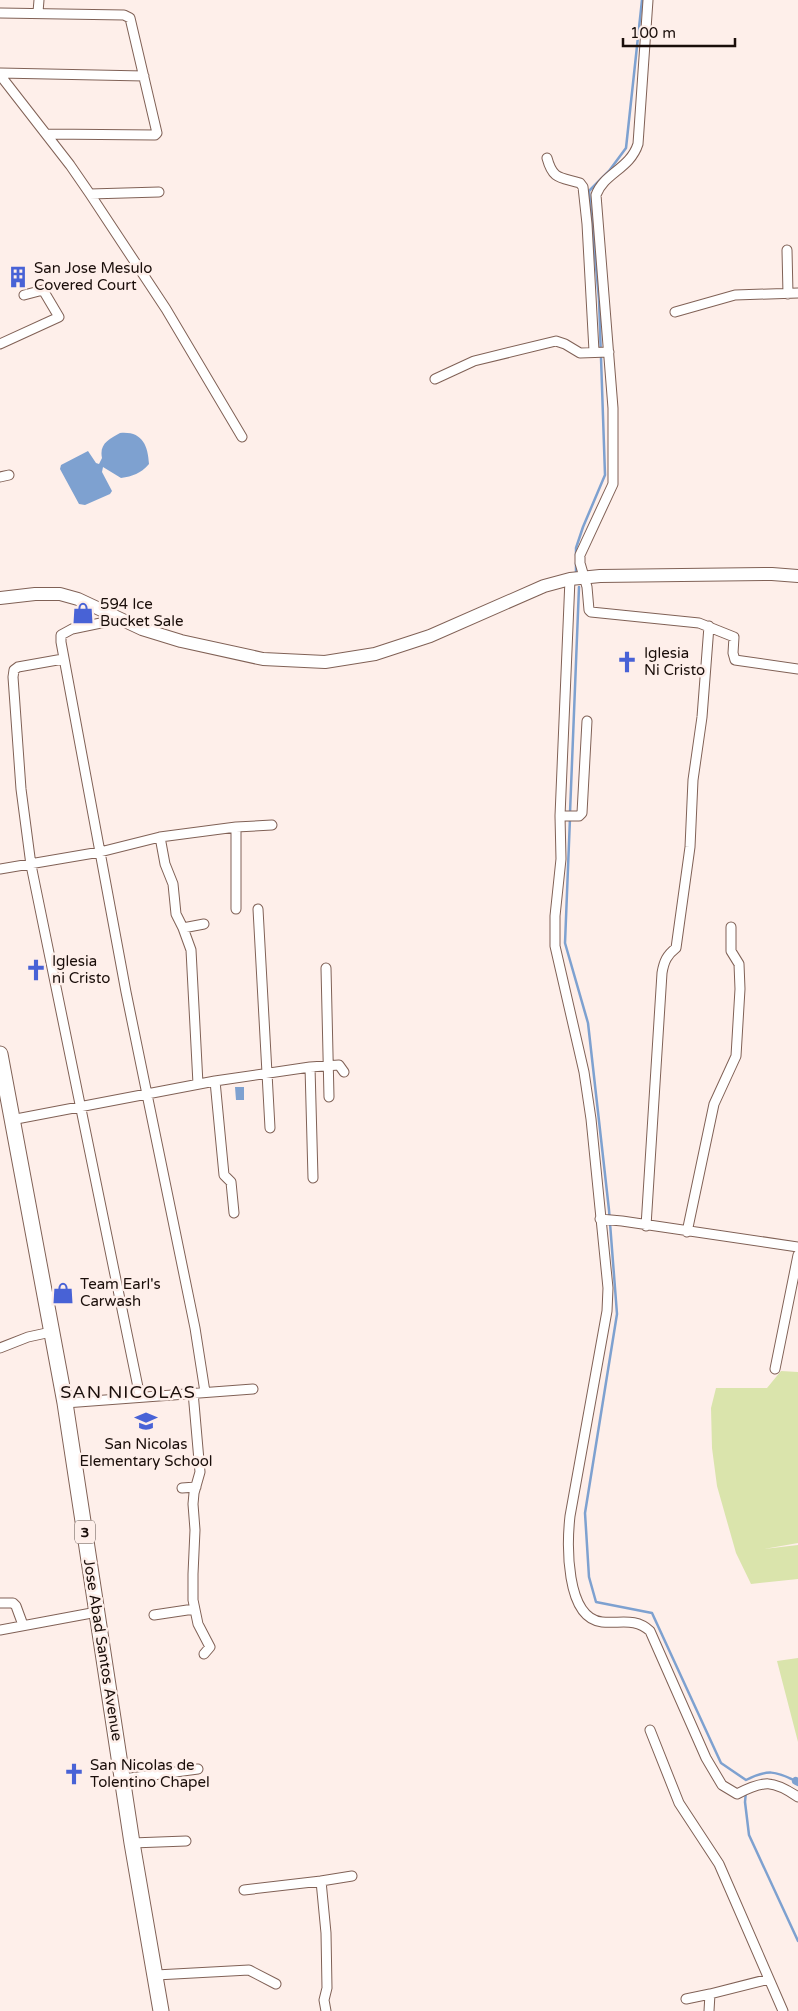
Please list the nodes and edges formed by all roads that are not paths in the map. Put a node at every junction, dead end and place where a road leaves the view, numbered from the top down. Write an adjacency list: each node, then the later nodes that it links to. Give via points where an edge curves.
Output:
1 (39, 0): 3 (street)
2 (648, 0): 13 (street, via 638,144 630,160 600,185 596,195)
3 (38, 12): 4 (street); 6 (street, via 124,15 130,18)
4 (0, 13)
5 (0, 74): 6 (street); 7 (street)
6 (144, 76): 7 (street, via 155,135)
7 (46, 134): 10 (street)
8 (547, 158): 12 (street, via 551,171 557,177 580,183 583,187)
9 (159, 192): 10 (street)
10 (90, 194): 21 (street, via 166,309)
11 (787, 250): 15 (street)
12 (591, 281): 13 (street); 19 (street)
13 (604, 281): 19 (street)
14 (798, 293): 15 (street)
15 (788, 294): 17 (street, via 735,295)
16 (24, 295): 18 (street, via 43,290 59,317)
17 (675, 312)
18 (0, 344)
19 (602, 351): 20 (street, via 580,353 556,341 474,361); 25 (street, via 613,408 613,484 580,555)
20 (435, 379)
21 (242, 437)
22 (10, 474): 23 (street)
23 (0, 477)
24 (798, 576): 25 (main road)
25 (584, 577): 26 (main road); 29 (street, via 592,612)
26 (570, 579): 28 (main road, via 544,586 421,639 375,654 325,662 263,659 181,641); 33 (street)
27 (0, 598): 28 (main road, via 60,594 78,598)
28 (120, 619): 30 (street, via 66,632 61,642)
29 (709, 626): 31 (street, via 734,637 735,660); 61 (street, via 681,919 676,948 669,954 662,973)
30 (64, 659): 37 (street); 38 (street, via 14,670 21,789)
31 (798, 669)
32 (587, 721): 33 (street, via 582,813 579,816)
33 (562, 816): 60 (street, via 555,946 584,1072)
34 (272, 824): 35 (street)
35 (236, 827): 36 (street); 40 (street)
36 (160, 837): 37 (street); 44 (street, via 173,884 176,914)
37 (100, 852): 38 (street); 53 (street)
38 (31, 865): 39 (street); 55 (street)
39 (0, 869)
40 (236, 909)
41 (258, 910): 50 (street)
42 (204, 924): 44 (street)
43 (731, 927): 62 (street, via 731,951 738,964 740,989 736,1056 714,1104)
44 (183, 928): 52 (street, via 191,950)
45 (326, 968): 47 (street)
46 (0, 1054): 56 (highway, Jose Abad Santos Avenue / 3)
47 (330, 1065): 48 (street); 49 (street, via 339,1065); 54 (street)
48 (310, 1067): 50 (street); 58 (street)
49 (344, 1072)
50 (266, 1073): 51 (street); 57 (street)
51 (214, 1081): 52 (street); 59 (street, via 224,1175 231,1182)
52 (198, 1084): 53 (street)
53 (146, 1094): 55 (street); 70 (street, via 195,1328)
54 (329, 1097)
55 (82, 1106): 56 (street); 71 (street)
56 (11, 1120): 65 (highway, Jose Abad Santos Avenue / 3)
57 (270, 1128)
58 (313, 1178)
59 (234, 1213)
60 (602, 1220): 61 (street); 85 (street, via 607,1311 570,1516 568,1554 573,1585 581,1608 591,1618 600,1622 637,1623 650,1631 706,1758 722,1785 737,1794 763,1783 774,1784)
61 (646, 1226): 62 (street)
62 (687, 1232): 63 (street)
63 (798, 1247)
64 (798, 1256): 67 (street)
65 (51, 1332): 66 (street, via 28,1336); 72 (highway, Jose Abad Santos Avenue / 3)
66 (0, 1348)
67 (775, 1369)
68 (253, 1389): 70 (street)
69 (193, 1392): 70 (street); 71 (street); 73 (street, via 200,1465)
70 (205, 1392)
71 (140, 1397): 72 (street)
72 (65, 1403): 77 (highway, Jose Abad Santos Avenue / 3)
73 (196, 1487): 74 (street); 76 (street, via 193,1504 196,1530)
74 (182, 1488)
75 (0, 1603): 79 (street, via 13,1603)
76 (194, 1610): 78 (street); 81 (street, via 210,1647)
77 (97, 1612): 79 (street); 84 (highway, Jose Abad Santos Avenue / 3)
78 (154, 1615)
79 (23, 1624): 80 (street)
80 (0, 1630)
81 (204, 1654)
82 (650, 1730): 92 (street, via 678,1803 719,1864)
83 (198, 1769): 84 (street)
84 (123, 1779): 87 (highway, Jose Abad Santos Avenue / 3)
85 (798, 1797)
86 (186, 1841): 87 (street)
87 (132, 1842): 91 (highway, Jose Abad Santos Avenue / 3)
88 (352, 1876): 89 (street)
89 (321, 1881): 90 (street); 97 (street, via 326,1933)
90 (244, 1890)
91 (156, 1975): 93 (street, via 249,1970); 96 (highway, Jose Abad Santos Avenue / 3)
92 (769, 1979): 94 (street); 99 (street)
93 (276, 1984)
94 (710, 1994): 95 (street); 98 (street)
95 (686, 1999)
96 (161, 2011)
97 (326, 2011)
98 (709, 2011)
99 (783, 2011)

